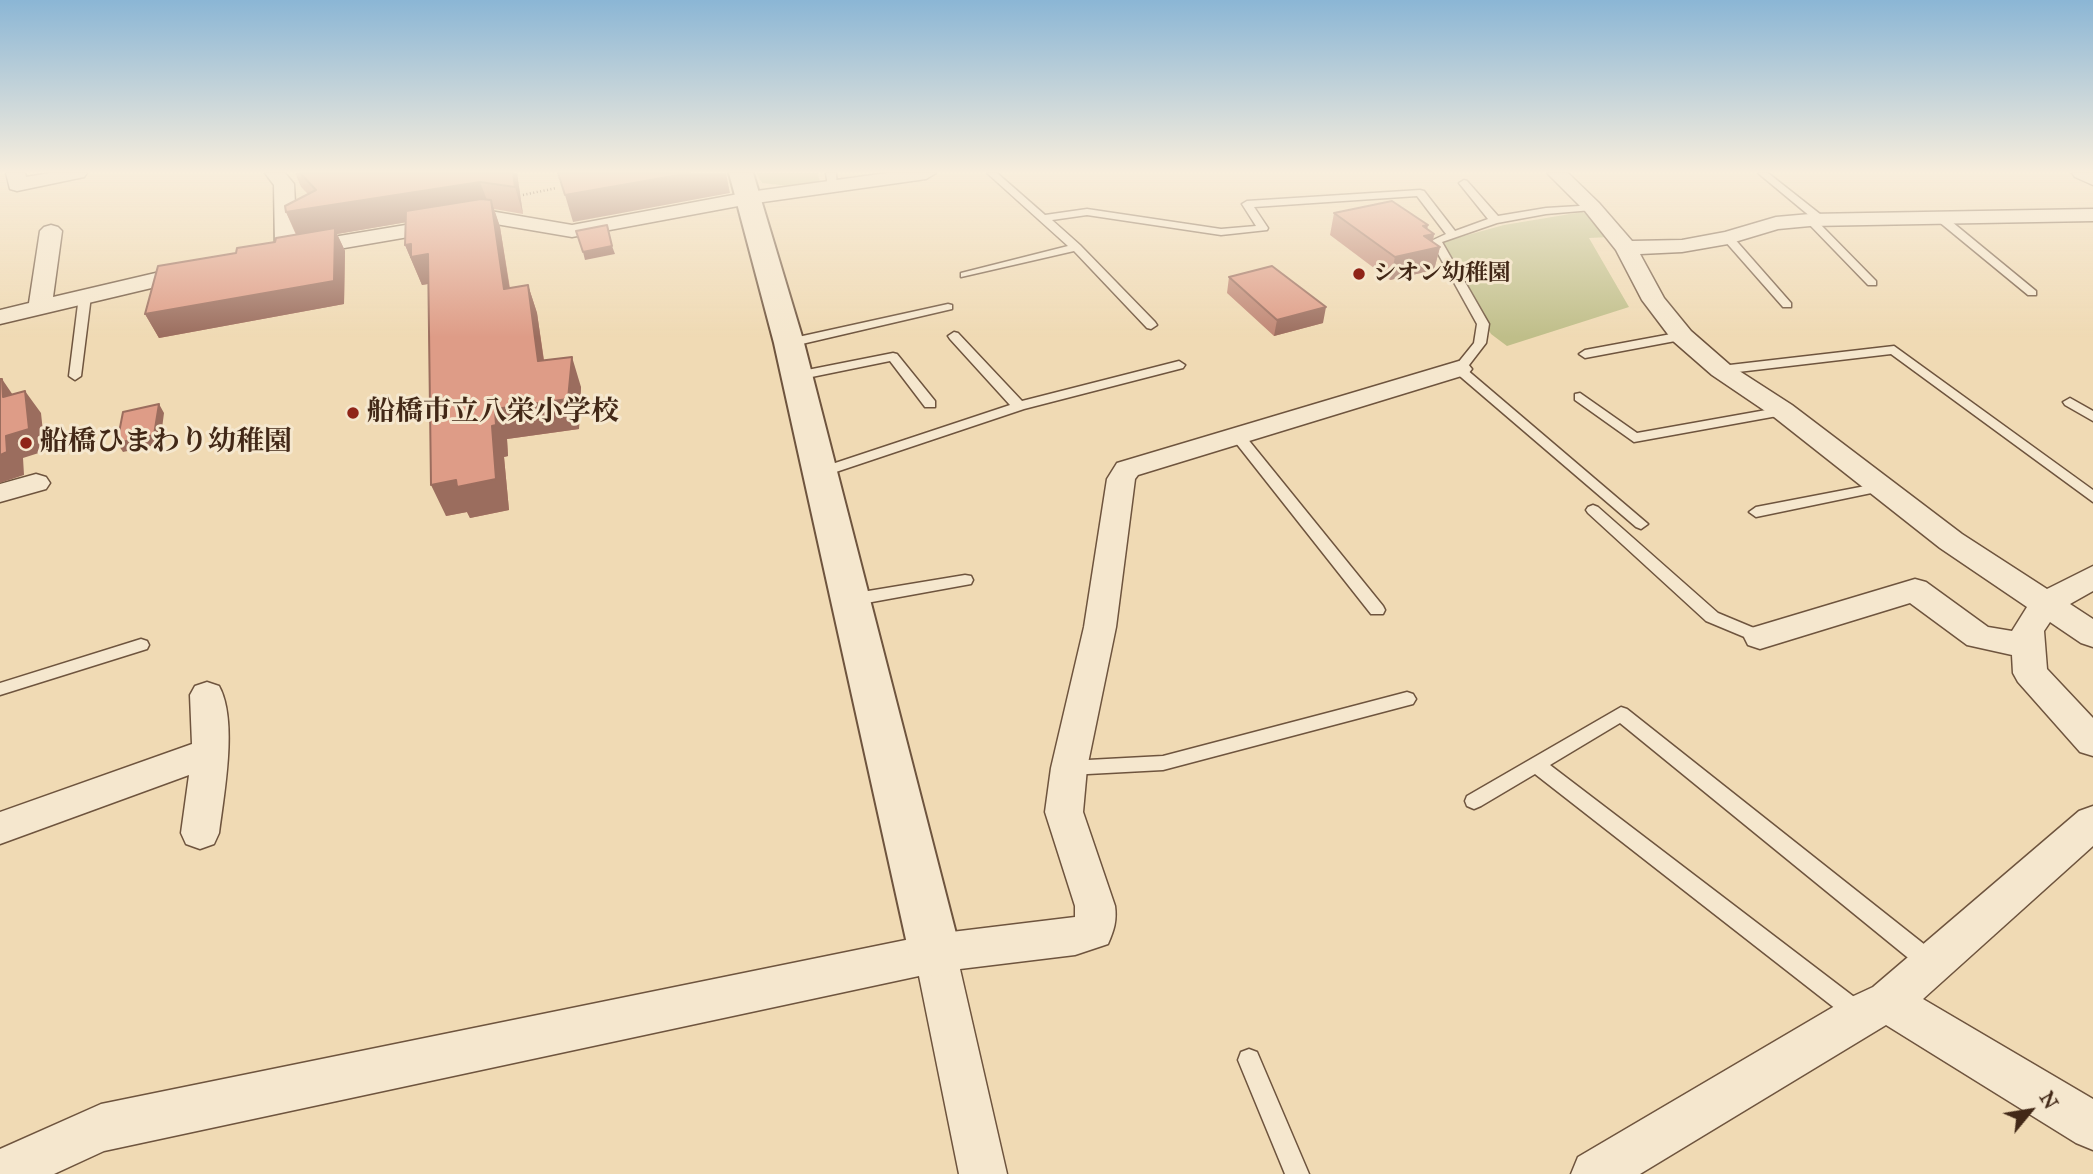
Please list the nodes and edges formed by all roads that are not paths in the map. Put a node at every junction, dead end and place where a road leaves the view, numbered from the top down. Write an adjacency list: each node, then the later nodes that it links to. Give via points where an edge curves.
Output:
1 (285, 228): 20 (street)
2 (425, 228): 20 (street)
3 (549, 228): 4 (street, via 572,232)
4 (588, 228)
5 (757, 228): 35 (street)
6 (1055, 228): 18 (lane)
7 (1193, 228): 8 (lane, via 1221,232)
8 (1263, 228)
9 (1447, 228): 16 (lane)
10 (1471, 228): 16 (lane)
11 (1609, 228): 19 (street)
12 (1761, 228): 17 (street)
13 (1822, 228): 24 (lane)
14 (1953, 228): 25 (lane)
15 (51, 231): 28 (street)
16 (1452, 234): 37 (lane, via 1436,241 1485,334)
17 (1728, 238): 19 (street); 27 (lane)
18 (1076, 247): 23 (lane); 31 (lane)
19 (1626, 248): 33 (street, via 1654,300)
20 (286, 251): 21 (street)
21 (259, 257)
22 (219, 266): 26 (street)
23 (965, 275)
24 (1872, 283)
25 (2032, 293)
26 (85, 296): 28 (street); 39 (lane)
27 (1787, 305)
28 (40, 307): 30 (street)
29 (948, 307): 35 (lane)
30 (0, 317)
31 (1151, 325)
32 (954, 336): 43 (lane)
33 (1682, 336): 34 (lane); 38 (street)
34 (1585, 354)
35 (793, 359): 42 (lane, via 893,357); 47 (street)
36 (1178, 365): 43 (lane)
37 (1459, 369): 46 (street); 54 (lane)
38 (1721, 370): 44 (street); 51 (lane, via 1894,351)
39 (75, 376)
40 (1580, 397): 44 (lane, via 1634,438)
41 (2070, 402): 45 (lane)
42 (930, 404)
43 (1019, 406): 47 (lane)
44 (1783, 411): 49 (street)
45 (2093, 417)
46 (1237, 435): 59 (lane); 70 (street, via 1127,469 1121,479 1100,627)
47 (820, 473): 57 (street)
48 (36, 483): 50 (street)
49 (1881, 487): 53 (lane); 58 (street)
50 (0, 493)
51 (2093, 497)
52 (1593, 510): 61 (lane, via 1712,617)
53 (1756, 512)
54 (1641, 524)
55 (2093, 577): 58 (street)
56 (965, 580): 57 (lane)
57 (850, 600): 75 (street)
58 (2045, 604): 60 (street); 63 (street, via 2028,631)
59 (1377, 610)
60 (2093, 635)
61 (1760, 637): 63 (street, via 1915,590 1979,637)
62 (141, 645): 64 (lane)
63 (2029, 646): 67 (street, via 2030,673)
64 (0, 689)
65 (207, 695): 68 (street)
66 (1407, 699): 70 (lane, via 1163,763)
67 (2093, 742)
68 (211, 752): 73 (street); 74 (street)
69 (1536, 764): 71 (lane); 76 (lane, via 1621,714); 77 (lane)
70 (1069, 768): 75 (street, via 1064,812 1096,906 1093,930)
71 (1474, 801)
72 (2093, 822): 76 (street)
73 (0, 828)
74 (200, 833)
75 (935, 953): 80 (street, via 101,1128); 81 (street)
76 (1931, 962): 77 (street)
77 (1874, 1009): 79 (street); 83 (street)
78 (1249, 1060): 82 (lane)
79 (2093, 1126)
80 (0, 1174)
81 (983, 1174)
82 (1297, 1174)
83 (1595, 1174)

